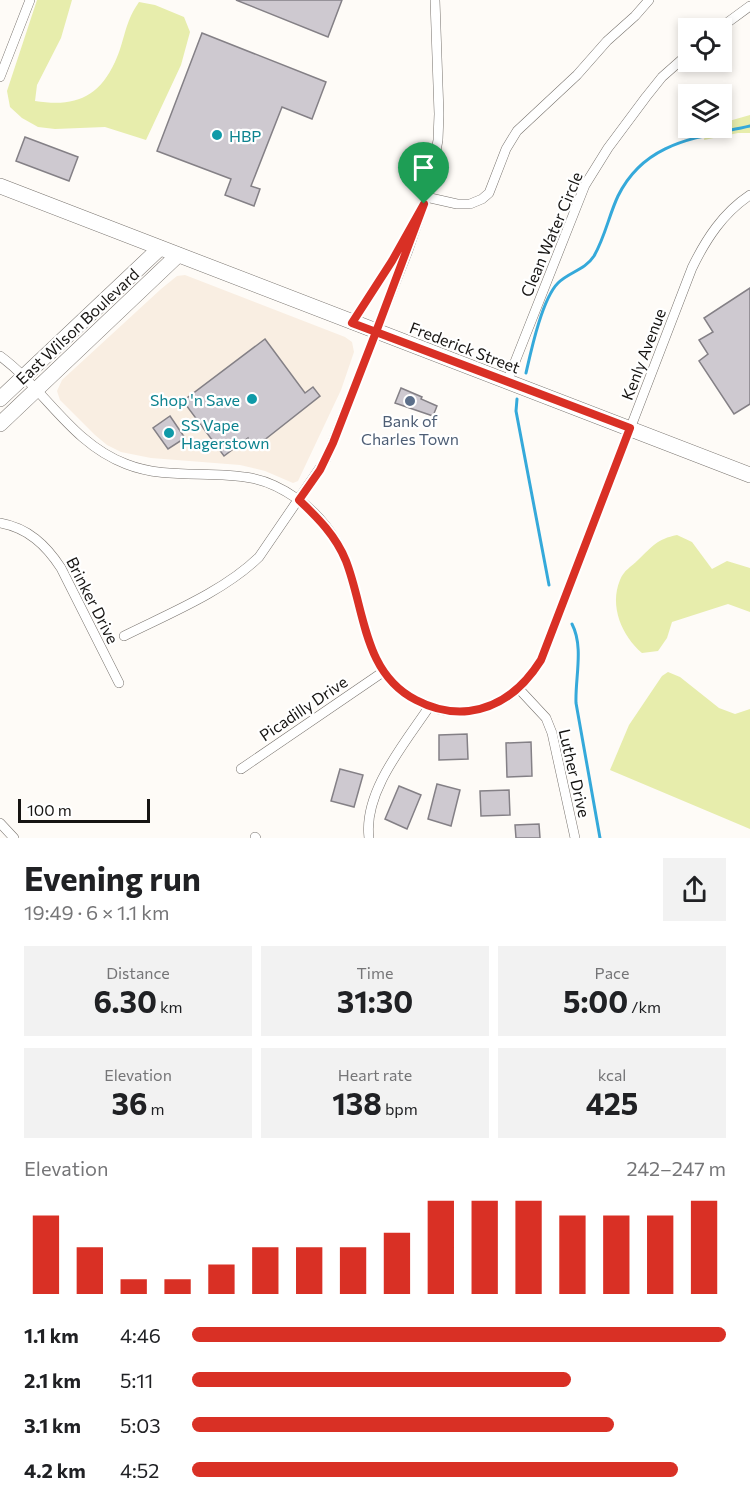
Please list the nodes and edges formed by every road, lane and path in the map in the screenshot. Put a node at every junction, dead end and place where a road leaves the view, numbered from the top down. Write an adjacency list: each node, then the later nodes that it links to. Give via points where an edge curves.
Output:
1 (30, 0): 7 (street)
2 (435, 0): 10 (street, via 438,140)
3 (649, 0): 10 (street, via 517,131 489,193 470,204)
4 (750, 6): 5 (street)
5 (732, 19)
6 (678, 63): 19 (street, Clean Water Circle, via 645,97 585,185)
7 (0, 77)
8 (0, 186): 11 (main road, Frederick Street)
9 (750, 195): 23 (street, Kenly Avenue, via 726,216 701,249)
10 (425, 200): 14 (street); 15 (street)
11 (160, 248): 12 (main road, Frederick Street); 13 (main road, East Wilson Boulevard)
12 (178, 255): 14 (main road, Frederick Street); 16 (main road, East Wilson Boulevard)
13 (122, 284): 16 (main road, via 121,297 91,325); 18 (main road, East Wilson Boulevard)
14 (352, 323): 15 (main road, Frederick Street)
15 (376, 332): 19 (main road, Frederick Street); 25 (street, via 329,451)
16 (94, 335): 20 (main road, East Wilson Boulevard)
17 (0, 356): 18 (street, Kenly Avenue)
18 (24, 377): 20 (street, Kenly Avenue); 21 (main road, East Wilson Boulevard)
19 (507, 382): 23 (main road, Frederick Street)
20 (35, 390): 22 (main road, East Wilson Boulevard); 25 (street, Kenly Avenue, via 79,436 111,458 161,473 249,478)
21 (0, 399)
22 (0, 424)
23 (630, 428): 24 (main road, Frederick Street); 30 (street, Kenly Avenue, via 545,651)
24 (750, 475)
25 (299, 500): 27 (street, via 246,569); 28 (street, Kenly Avenue, via 328,529 346,561 368,641)
26 (0, 523): 29 (street, Brinker Drive, via 27,532 51,552)
27 (124, 636)
28 (382, 672): 31 (street, Kenly Avenue); 32 (street, Picadilly Drive)
29 (119, 683)
30 (519, 689): 31 (street, Kenly Avenue, via 490,707 475,710); 36 (street, Luther Drive, via 546,718 552,733)
31 (429, 707): 35 (street, via 374,798 369,811)
32 (241, 769)
33 (0, 823): 34 (street)
34 (14, 838)
35 (369, 838)
36 (574, 838)

